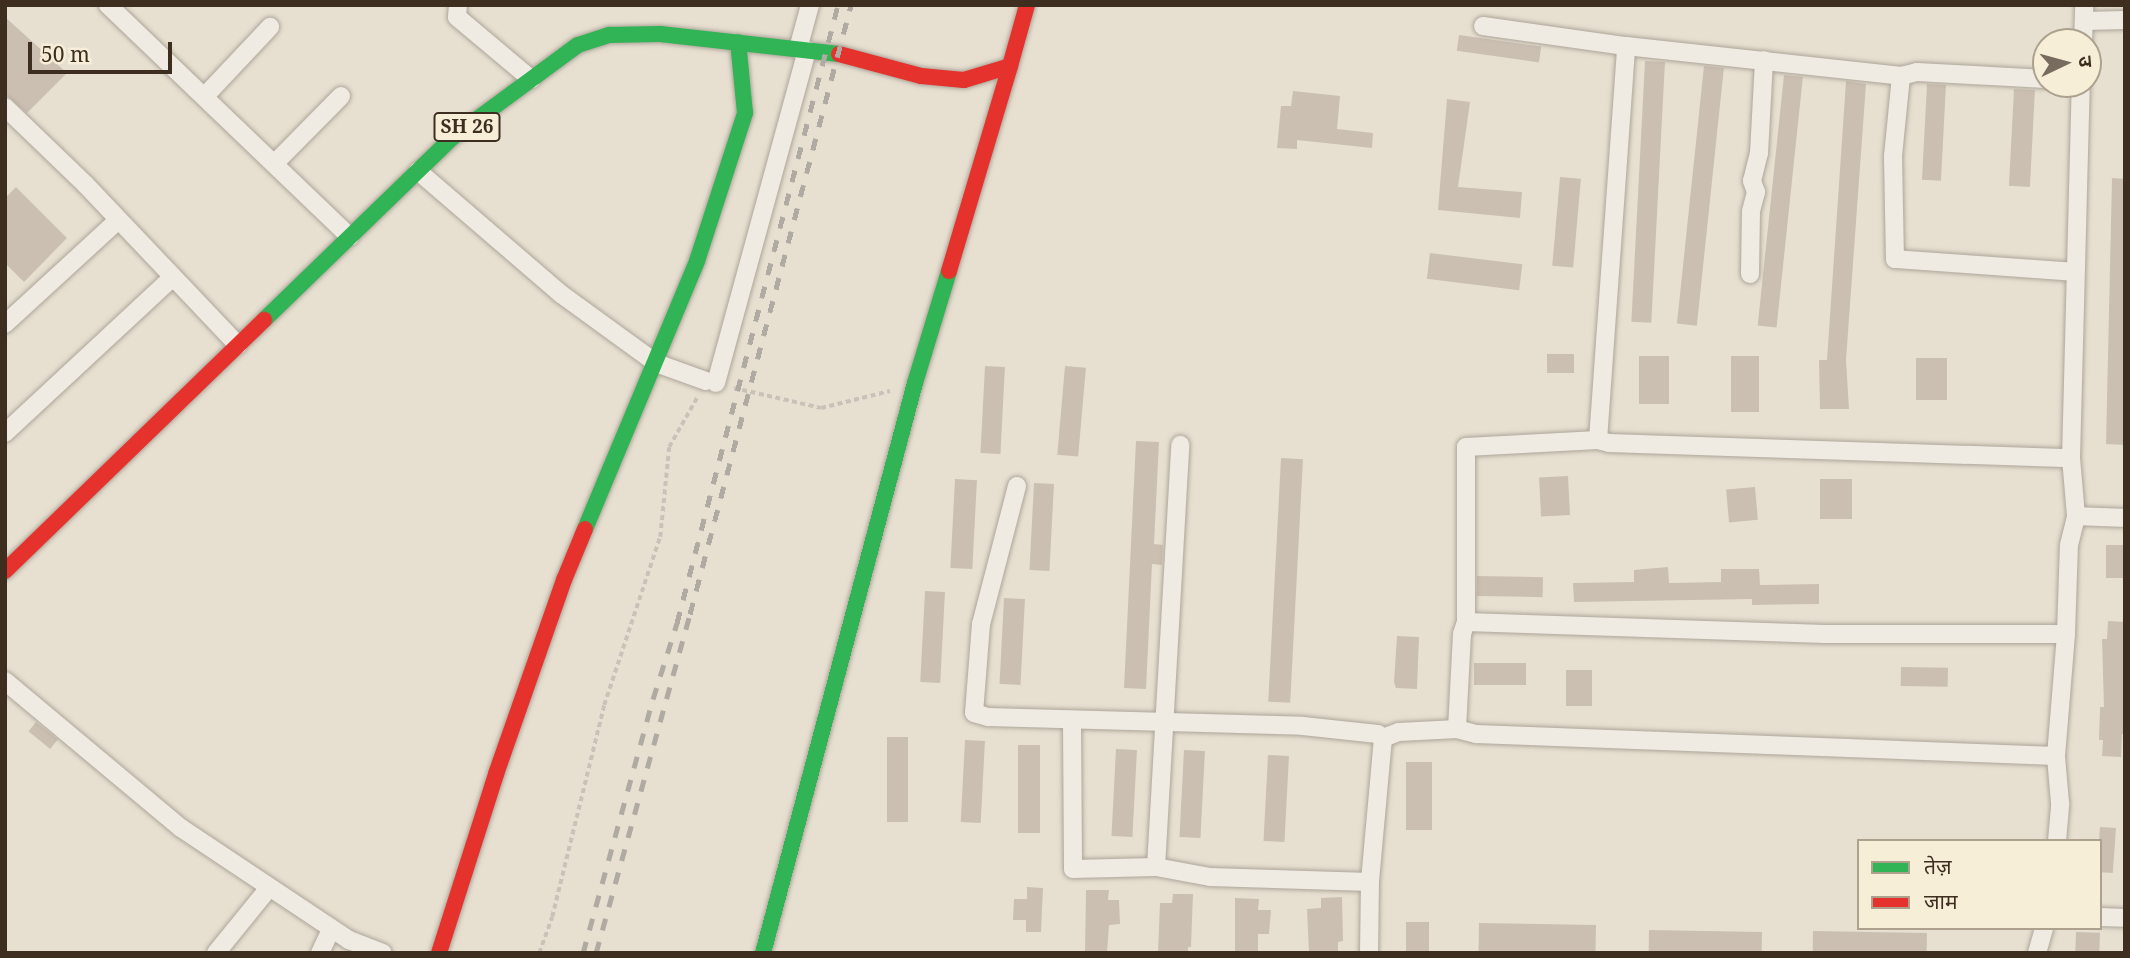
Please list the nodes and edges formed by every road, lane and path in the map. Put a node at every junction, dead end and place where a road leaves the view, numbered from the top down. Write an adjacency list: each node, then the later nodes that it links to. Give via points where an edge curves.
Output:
1 (108, 5): 17 (street)
2 (458, 5): 16 (street, via 457,17)
3 (810, 5): 11 (street)
4 (1027, 5): 13 (street)
5 (2084, 13): 6 (street)
6 (2125, 20)
7 (1483, 26): 10 (street)
8 (270, 27): 17 (street)
9 (738, 42): 11 (street, SH 26); 16 (street, SH 26, via 660,33 610,35 578,45); 30 (street, via 745,113 697,261)
10 (1626, 46): 12 (street); 34 (street)
11 (803, 49): 13 (street, SH 26, via 921,76 964,80); 31 (street)
12 (1764, 60): 14 (street); 26 (street, via 1759,153 1752,181 1756,192 1751,211)
13 (1010, 66): 32 (street)
14 (1901, 76): 15 (street, via 1917,72); 25 (street, via 1893,156 1895,259)
15 (2032, 78)
16 (531, 79): 22 (street, SH 26, via 453,137)
17 (205, 96): 21 (street)
18 (341, 96): 21 (street)
19 (2081, 98): 25 (street)
20 (5, 107): 23 (street)
21 (275, 163): 24 (street)
22 (418, 171): 24 (street, SH 26); 30 (street, via 561,294)
23 (118, 219): 27 (street); 28 (street)
24 (350, 237): 29 (street, SH 26)
25 (2075, 272): 36 (street)
26 (1750, 274)
27 (173, 277): 29 (street); 33 (street)
28 (5, 324)
29 (238, 345): 40 (street, SH 26)
30 (656, 363): 31 (street); 60 (street, via 564,580)
31 (711, 382): 32 (path, via 821,408); 61 (path, via 669,447 660,537 604,705)
32 (915, 383): 62 (street)
33 (5, 433)
34 (1598, 440): 36 (street); 41 (street, via 1466,447)
35 (1180, 445): 44 (street)
36 (2071, 458): 38 (street)
37 (1017, 486): 45 (street, via 981,624 974,713 988,718)
38 (2076, 516): 39 (street); 42 (street, via 2069,545)
39 (2125, 518)
40 (5, 571)
41 (1466, 622): 42 (street, via 1825,634); 46 (street, via 1461,634)
42 (2066, 634): 48 (street)
43 (5, 681): 52 (street, via 181,828)
44 (1164, 720): 45 (street); 47 (street, via 1303,726); 50 (street)
45 (1072, 721): 50 (street, via 1073,869)
46 (1457, 729): 47 (street, via 1399,732); 48 (street, via 1476,734)
47 (1383, 738): 51 (street)
48 (2056, 756): 49 (street)
49 (2057, 839)
50 (1156, 867): 51 (street, via 1210,877)
51 (1370, 881): 63 (street)
52 (268, 889): 55 (street); 57 (street)
53 (2102, 917): 54 (street)
54 (2125, 918)
55 (331, 929): 58 (street); 59 (street)
56 (2043, 930): 64 (street)
57 (216, 953)
58 (320, 953)
59 (383, 953)
60 (439, 953)
61 (539, 953)
62 (763, 953)
63 (1368, 953)
64 (2037, 953)

